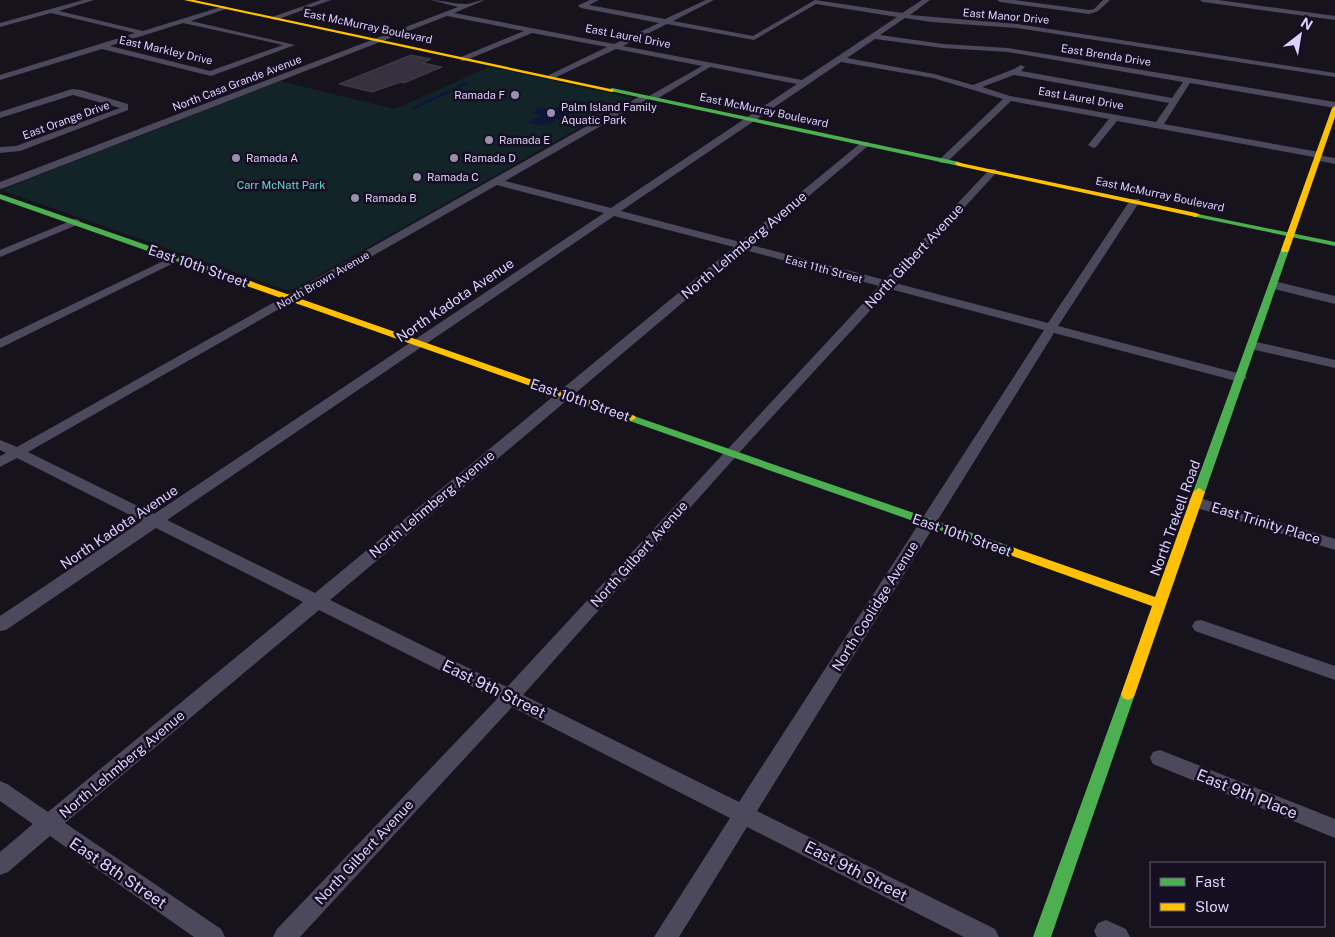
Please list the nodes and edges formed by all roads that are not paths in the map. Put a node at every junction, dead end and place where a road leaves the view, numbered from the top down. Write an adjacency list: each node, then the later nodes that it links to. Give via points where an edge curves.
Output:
1 (91, 0): 15 (street)
2 (188, 0): 14 (street, East McMurray Boulevard)
3 (328, 0): 18 (street)
4 (434, 0): 13 (street)
5 (482, 0): 13 (street, North Casa Grande Avenue)
6 (596, 0): 21 (street, East Manor Drive, via 581,6)
7 (711, 0): 21 (street)
8 (927, 0): 17 (street, North Kadota Avenue)
9 (1000, 0): 12 (street)
10 (1107, 0): 12 (street, via 1096,10 1080,12)
11 (1203, 0): 19 (street)
12 (1016, 1)
13 (466, 6): 16 (street, North Casa Grande Avenue)
14 (224, 8): 18 (street, East McMurray Boulevard); 20 (street)
15 (51, 11): 22 (street); 24 (street)
16 (447, 14): 23 (street, East Laurel Drive); 26 (street, North Casa Grande Avenue)
17 (903, 16): 21 (street, East Manor Drive, via 815,2 754,38); 25 (street, North Kadota Avenue); 34 (street, East Manor Drive, via 1017,26)
18 (273, 18): 26 (street, East McMurray Boulevard)
19 (1335, 18)
20 (183, 21): 24 (street); 27 (street, East Markley Drive, via 291,45 211,74)
21 (666, 22): 28 (street)
22 (0, 25)
23 (532, 30): 28 (street, East Laurel Drive); 30 (street)
24 (143, 33): 27 (street)
25 (873, 36): 29 (street, East Brenda Drive, via 975,50); 31 (street, North Kadota Avenue)
26 (378, 41): 30 (street, East McMurray Boulevard); 56 (street, North Casa Grande Avenue)
27 (100, 46): 35 (street)
28 (617, 46): 32 (street, East Laurel Drive); 36 (street)
29 (1035, 54): 33 (street); 37 (street, East Brenda Drive)
30 (464, 59): 36 (street, East McMurray Boulevard)
31 (840, 59): 38 (street, North Kadota Avenue); 39 (street, East Laurel Drive, via 934,76)
32 (710, 64): 38 (street, East Laurel Drive); 40 (street, North Brown Avenue)
33 (1012, 72): 39 (street); 42 (street)
34 (1335, 75)
35 (0, 78)
36 (552, 78): 40 (street, East McMurray Boulevard)
37 (1188, 80): 42 (street); 43 (street, East Brenda Drive)
38 (804, 83): 46 (street, North Kadota Avenue)
39 (973, 88): 41 (street, East Laurel Drive)
40 (648, 98): 46 (street, East McMurray Boulevard); 55 (street, North Brown Avenue)
41 (1009, 98): 45 (street, East Laurel Drive); 52 (street)
42 (1174, 101): 47 (street)
43 (1334, 111): 51 (street, North Trekell Road)
44 (0, 115): 50 (street, East Orange Drive, via 72,92 125,106 124,110 17,149)
45 (1115, 117): 47 (street, East Laurel Drive); 49 (street)
46 (750, 120): 48 (street, East McMurray Boulevard); 59 (street, North Kadota Avenue)
47 (1159, 125): 51 (street, East Laurel Drive)
48 (866, 144): 52 (street, East McMurray Boulevard); 63 (street, North Lehmberg Avenue)
49 (1093, 145)
50 (0, 150)
51 (1318, 156): 53 (street, East Laurel Drive); 61 (street, North Trekell Road)
52 (943, 161): 54 (street, East McMurray Boulevard)
53 (1335, 161)
54 (993, 171): 58 (street, East McMurray Boulevard); 66 (street, North Gilbert Avenue)
55 (496, 181): 59 (street, East 11th Street); 68 (street, North Brown Avenue)
56 (0, 186)
57 (0, 196): 60 (street, East 10th Street)
58 (1135, 201): 61 (street, East McMurray Boulevard); 70 (street, North Coolidge Avenue)
59 (614, 212): 63 (street, East 11th Street); 71 (street, North Kadota Avenue)
60 (75, 222): 64 (street); 65 (street, East 10th Street)
61 (1291, 235): 62 (street, East McMurray Boulevard); 67 (street, North Trekell Road)
62 (1335, 244)
63 (742, 246): 66 (street, East 11th Street); 76 (street, North Lehmberg Avenue)
64 (0, 254)
65 (176, 258): 68 (street, East 10th Street); 72 (street)
66 (887, 285): 70 (street, East 11th Street); 78 (street, North Gilbert Avenue)
67 (1274, 286): 69 (street); 73 (street, North Trekell Road)
68 (290, 298): 71 (street, East 10th Street); 77 (street, North Brown Avenue)
69 (1335, 300)
70 (1051, 328): 75 (street, East 11th Street); 81 (street, North Coolidge Avenue)
71 (418, 343): 76 (street, East 10th Street); 80 (street, North Kadota Avenue)
72 (0, 344)
73 (1252, 345): 74 (street); 75 (street, North Trekell Road)
74 (1335, 364)
75 (1240, 378): 79 (street, North Trekell Road)
76 (564, 394): 78 (street, East 10th Street); 83 (street, North Lehmberg Avenue)
77 (5, 453): 80 (street, East 9th Street)
78 (731, 453): 81 (street, East 10th Street); 88 (street, North Gilbert Avenue)
79 (1196, 502): 82 (street, East Trinity Place); 84 (street, North Trekell Road)
80 (155, 521): 83 (street, East 9th Street); 85 (street, North Kadota Avenue)
81 (928, 522): 84 (street, East 10th Street); 91 (street, North Coolidge Avenue)
82 (1335, 545)
83 (316, 602): 88 (street, East 9th Street); 92 (street, North Lehmberg Avenue)
84 (1160, 604): 99 (street, North Trekell Road)
85 (0, 625)
86 (1201, 626): 87 (street)
87 (1335, 673)
88 (510, 696): 91 (street, East 9th Street); 96 (street, North Gilbert Avenue)
89 (1160, 758): 93 (street, East 9th Place)
90 (0, 790): 92 (street, East 8th Street)
91 (744, 815): 97 (street, North Coolidge Avenue); 98 (street, East 9th Street)
92 (48, 825): 94 (street, North Lehmberg Avenue); 95 (street, East 8th Street)
93 (1335, 829)
94 (0, 865)
95 (213, 937)
96 (285, 937)
97 (666, 937)
98 (987, 937)
99 (1042, 937)

